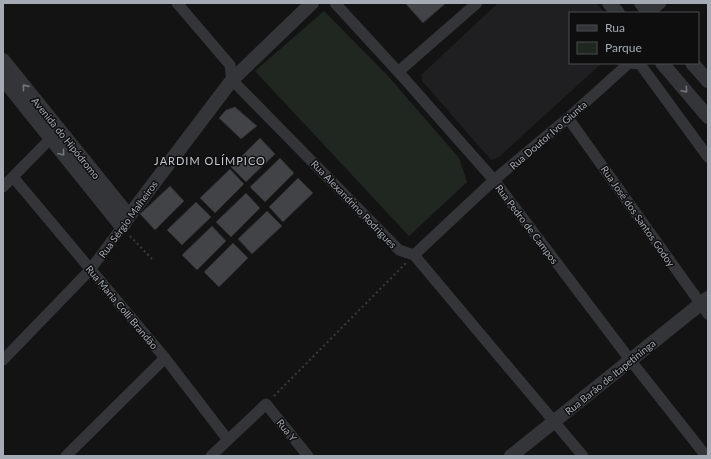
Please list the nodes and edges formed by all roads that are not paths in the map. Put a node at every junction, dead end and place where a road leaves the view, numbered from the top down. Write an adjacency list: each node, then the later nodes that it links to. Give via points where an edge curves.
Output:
1 (177, 3): 18 (street, Rua Alexandrino Rodrigues, via 230,65)
2 (312, 3): 18 (street, Rua Sérgio Malheiros)
3 (335, 3): 16 (street, Rua Pedro de Campos)
4 (477, 3): 16 (street)
5 (609, 3): 8 (street)
6 (641, 3): 9 (street)
7 (661, 3): 10 (street)
8 (617, 12)
9 (648, 12)
10 (650, 12)
11 (3, 60): 27 (street, Avenida do Hipódromo, one-way to 11)
12 (632, 64): 21 (street, Rua Doutor Ivo Giunta)
13 (634, 64): 23 (street)
14 (663, 64): 20 (street, one-way to 20)
15 (693, 64): 19 (street)
16 (398, 72): 25 (street, Rua Pedro de Campos)
17 (3, 79): 22 (street, Avenida do Hipódromo)
18 (232, 80): 27 (street, Rua Sérgio Malheiros); 28 (street, Rua Alexandrino Rodrigues, via 399,250)
19 (708, 81)
20 (708, 117)
21 (568, 118): 25 (street, Rua Doutor Ivo Giunta); 30 (street, Rua José dos Santos Godoy)
22 (51, 138): 24 (street); 27 (street, Avenida do Hipódromo, one-way to 27)
23 (708, 157)
24 (13, 177): 26 (street); 29 (street, Rua Maria Colli Brandão)
25 (494, 180): 28 (street, Rua Doutor Ivo Giunta); 33 (street, Rua Pedro de Campos)
26 (3, 187)
27 (125, 222): 29 (street, Rua Sérgio Malheiros)
28 (414, 255): 34 (street, Rua Alexandrino Rodrigues)
29 (90, 270): 31 (street, Rua Maria Colli Brandão); 32 (street, Rua Sérgio Malheiros)
30 (705, 306): 33 (street, Rua Barão de Itapetininga)
31 (165, 358): 35 (street, Rua Maria Colli Brandão); 36 (street)
32 (3, 360)
33 (630, 361): 34 (street, Rua Barão de Itapetininga); 41 (street, Rua Pedro de Campos)
34 (555, 422): 39 (street, Rua Barão de Itapetininga); 40 (street, Rua Alexandrino Rodrigues)
35 (228, 440): 37 (street); 38 (street, Rua Y, via 266,404)
36 (66, 456)
37 (211, 456)
38 (308, 456)
39 (511, 456)
40 (583, 456)
41 (706, 456)

